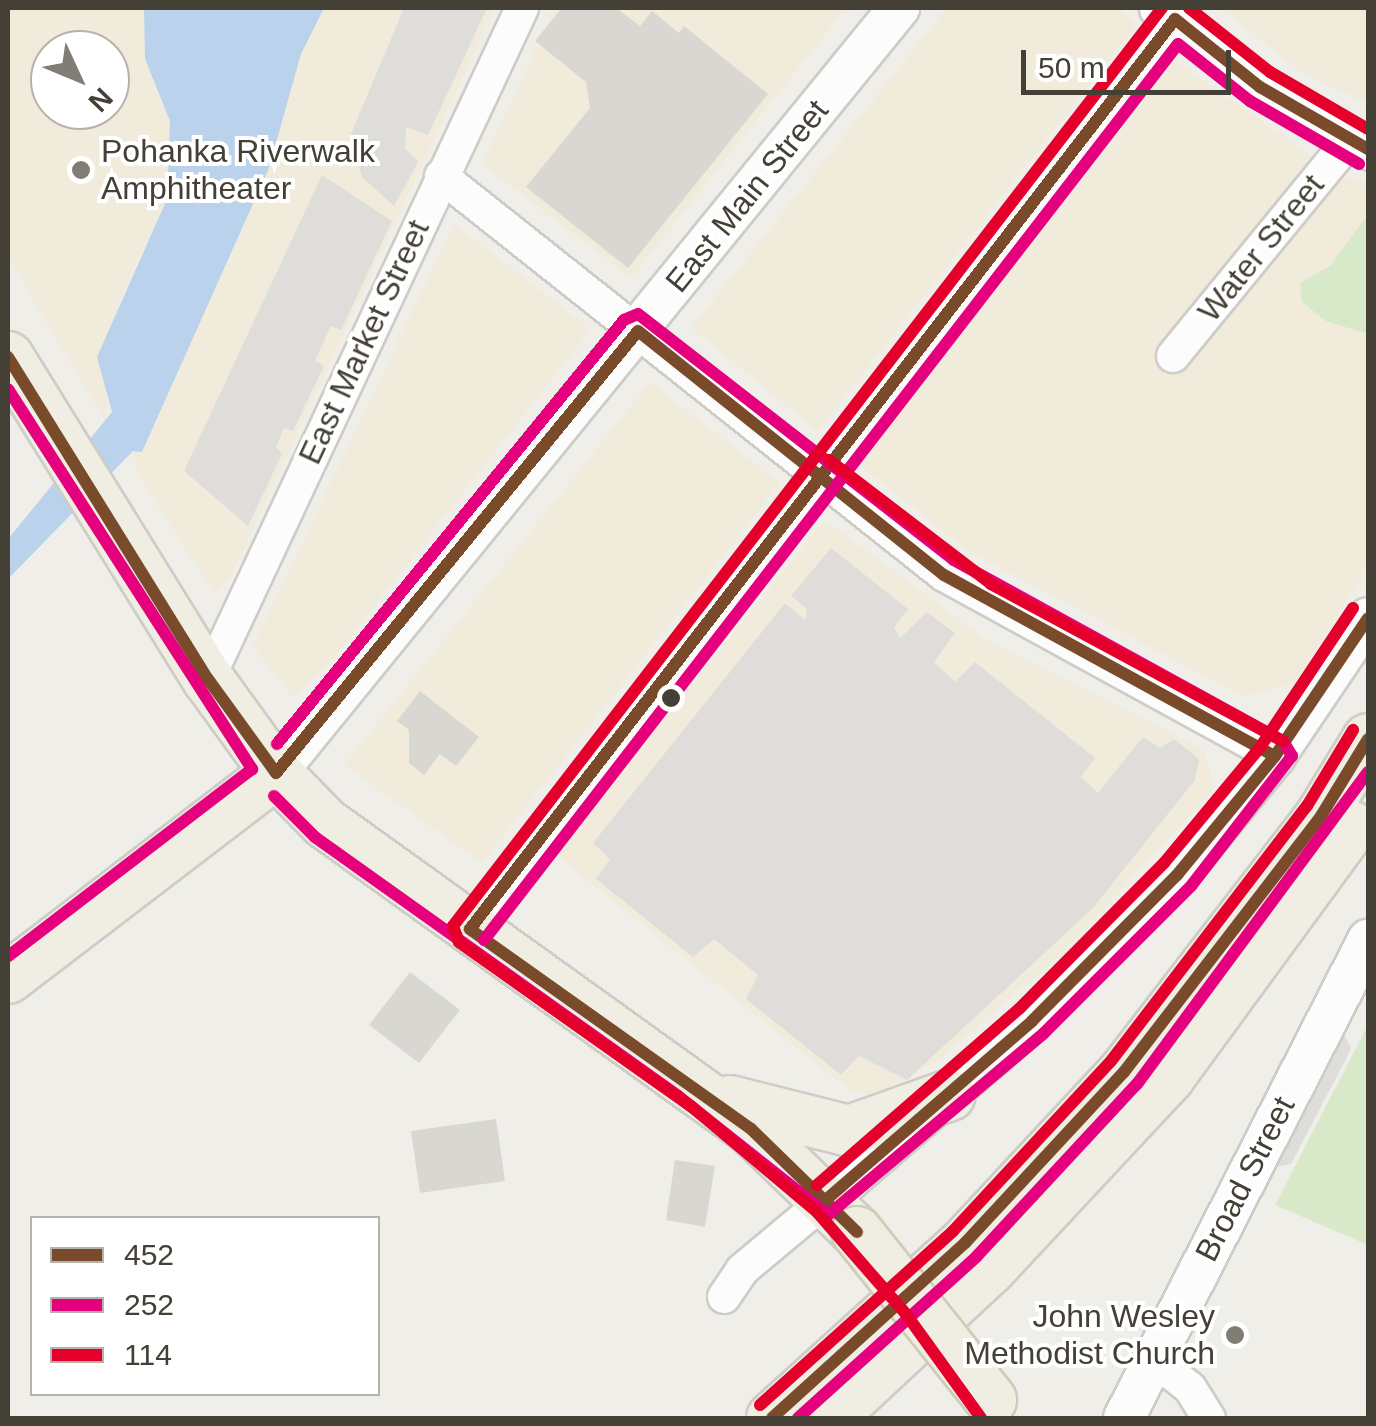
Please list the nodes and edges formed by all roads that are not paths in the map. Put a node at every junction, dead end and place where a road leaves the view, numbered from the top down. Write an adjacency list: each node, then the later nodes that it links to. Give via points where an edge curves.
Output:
1 (522, 8): 5 (street, East Market Street)
2 (900, 8): 6 (street, East Main Street)
3 (1173, 11): 4 (street, via 1260,87); 9 (street)
4 (1359, 145): 7 (street, Water Street)
5 (441, 176): 6 (street); 11 (street, East Market Street)
6 (638, 332): 9 (street); 14 (street, East Main Street)
7 (1173, 356)
8 (8, 357): 11 (main road)
9 (818, 474): 13 (street, via 980,599); 16 (street)
10 (1368, 618): 13 (street)
11 (208, 678): 14 (main road)
12 (1368, 739): 25 (main road, via 1321,816 1124,1072 965,1242)
13 (1275, 756): 20 (street, via 1177,875)
14 (276, 772): 16 (main road, via 325,823); 18 (main road, East Main Street)
15 (1368, 802): 26 (main road, via 1169,1077 991,1268)
16 (470, 928): 19 (main road)
17 (1368, 940): 23 (street, Broad Street)
18 (8, 978)
19 (703, 1093): 20 (main road, via 849,1131); 21 (main road)
20 (950, 1095): 21 (street)
21 (842, 1215): 22 (street, via 742,1270); 24 (main road, bridge)
22 (724, 1297)
23 (1152, 1358): 27 (street, Broad Street); 28 (street, via 1190,1388)
24 (996, 1409)
25 (772, 1418)
26 (830, 1418)
27 (1124, 1418)
28 (1209, 1418)

